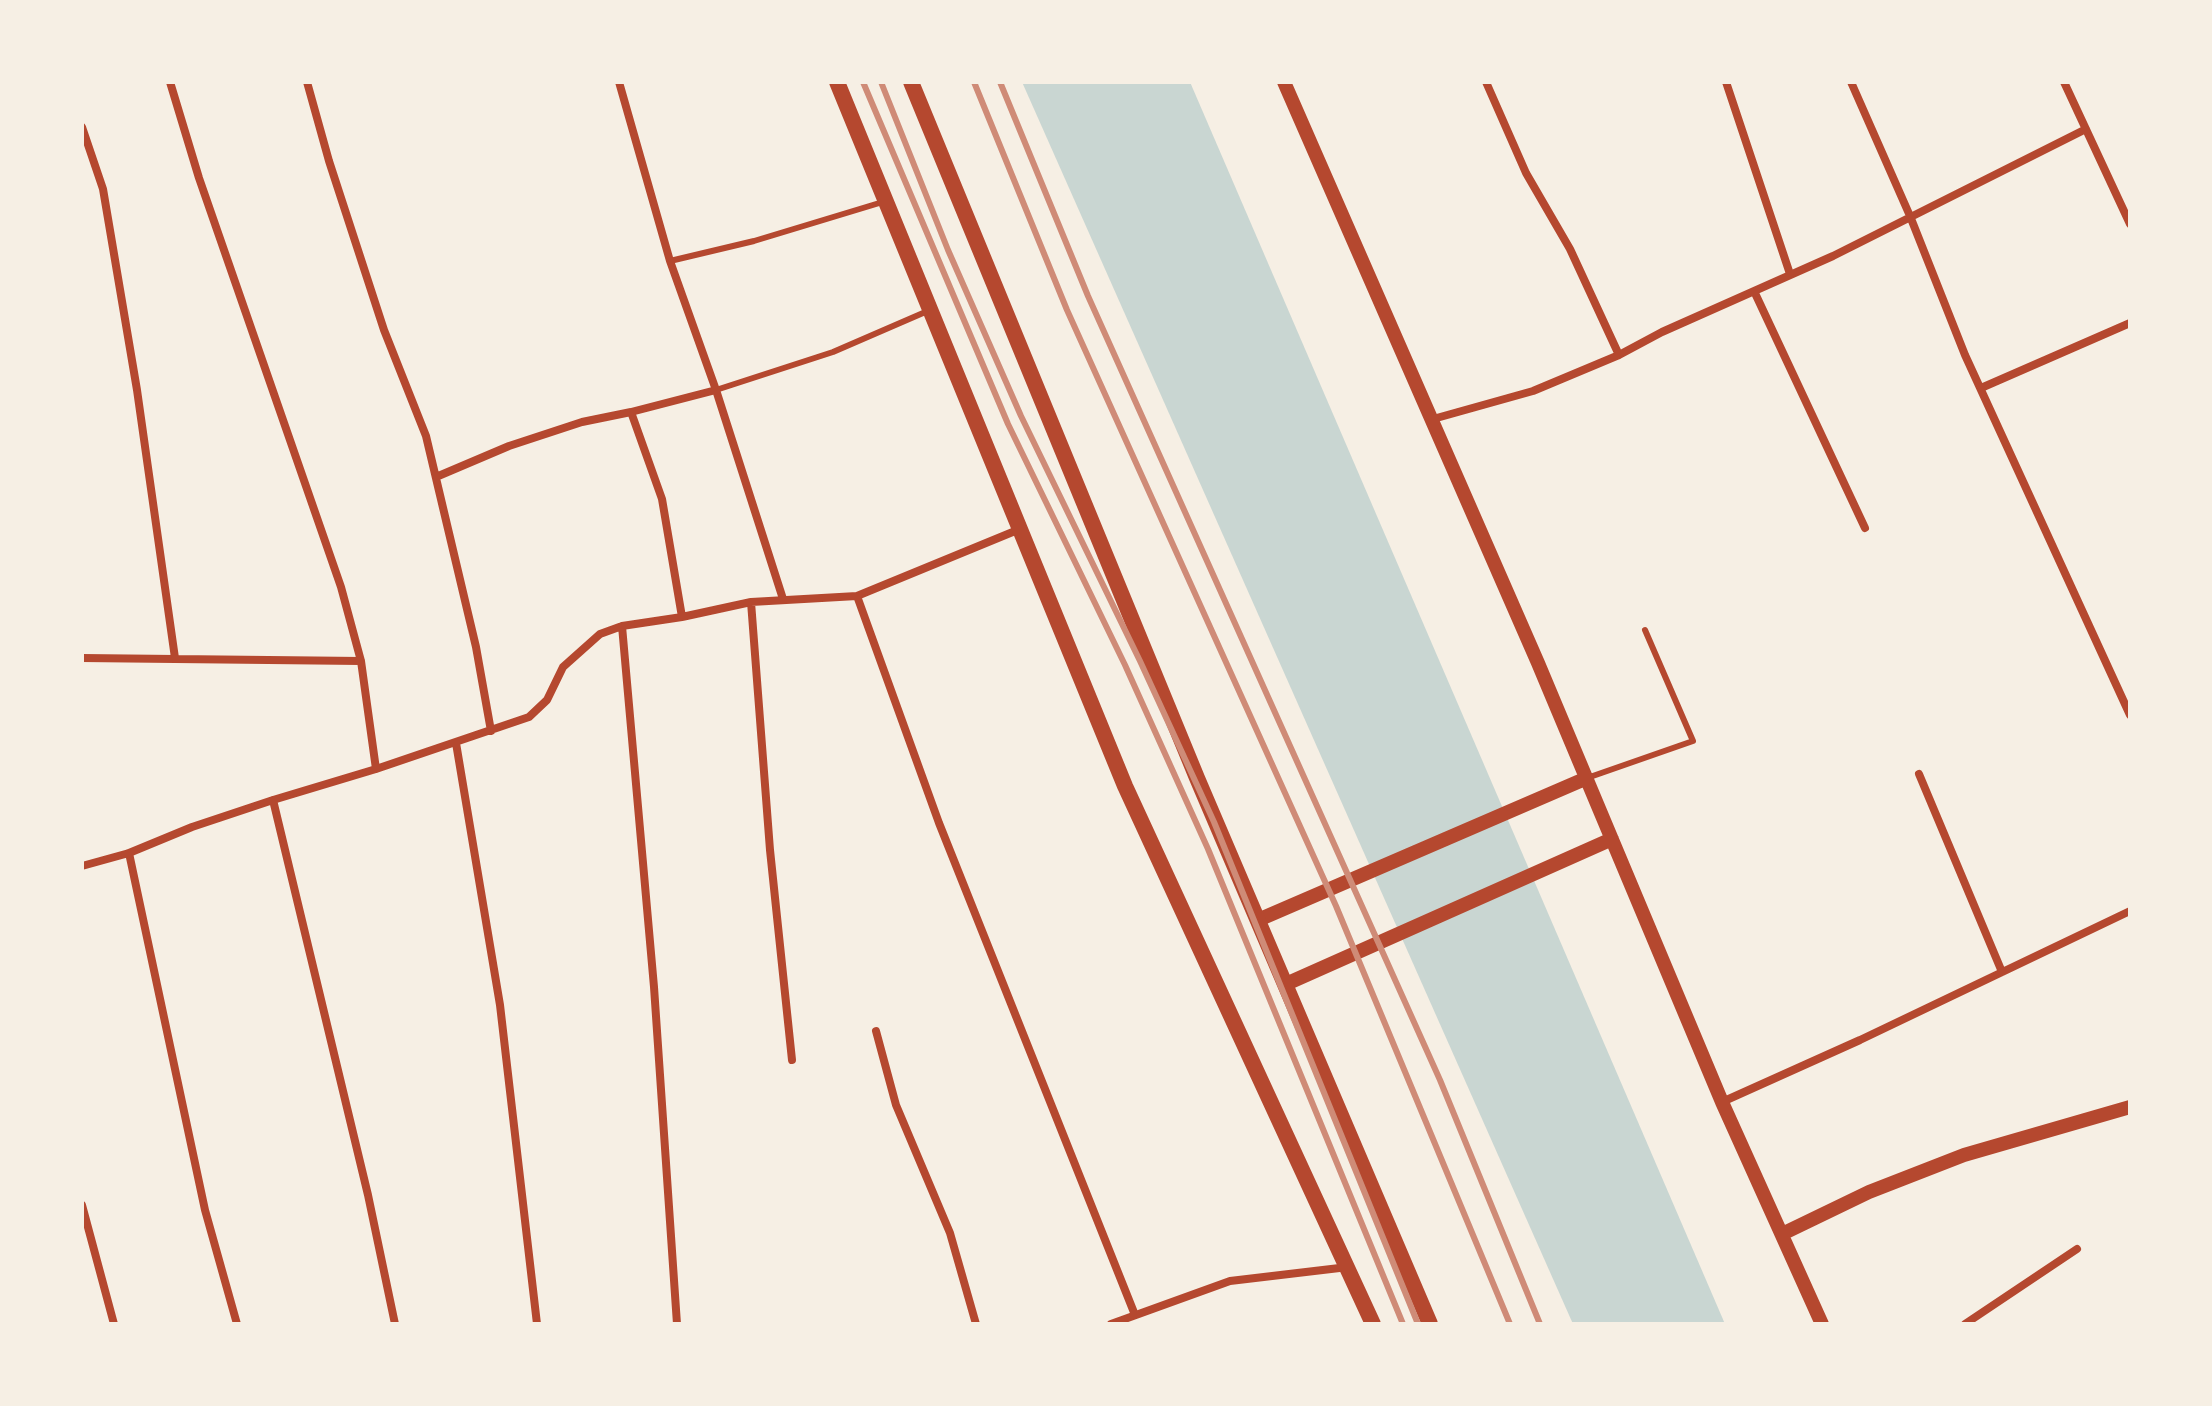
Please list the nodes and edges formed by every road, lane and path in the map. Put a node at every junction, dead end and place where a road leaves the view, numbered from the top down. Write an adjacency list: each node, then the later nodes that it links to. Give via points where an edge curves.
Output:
1 (170, 82): 37 (street, via 341,587)
2 (307, 82): 26 (street)
3 (619, 82): 16 (street)
4 (837, 82): 13 (main road)
5 (911, 82): 49 (main road)
6 (1284, 82): 25 (street)
7 (1486, 82): 21 (street)
8 (1726, 82): 17 (street)
9 (1851, 82): 14 (street)
10 (2064, 82): 12 (street)
11 (82, 127): 36 (street, via 103,189)
12 (2086, 129): 14 (street); 15 (street)
13 (886, 201): 16 (lane); 19 (main road)
14 (1910, 216): 17 (street); 22 (street)
15 (2130, 224)
16 (670, 261): 23 (street)
17 (1790, 274): 18 (street)
18 (1754, 291): 21 (street); 27 (street)
19 (930, 310): 23 (lane, via 833,352); 28 (main road)
20 (2130, 323): 22 (street)
21 (1619, 355): 25 (street, via 1533,391)
22 (1981, 388): 38 (street)
23 (716, 390): 24 (street); 30 (street)
24 (631, 412): 26 (street, via 538,436); 32 (street, via 662,499)
25 (1433, 419): 43 (street)
26 (436, 477): 39 (street)
27 (1865, 528)
28 (1020, 529): 29 (street); 59 (main road, via 1125,786)
29 (857, 596): 30 (street); 60 (street, via 939,823)
30 (783, 599): 31 (street)
31 (751, 602): 32 (street); 53 (street)
32 (682, 617): 33 (street)
33 (622, 626): 39 (street, via 583,646 563,667 547,700 529,717); 65 (street)
34 (1645, 630): 43 (lane, via 1693,741)
35 (82, 658): 36 (street)
36 (175, 658): 37 (street)
37 (361, 661): 41 (street)
38 (2130, 715)
39 (491, 731): 40 (street)
40 (456, 743): 41 (street); 64 (street, via 500,1005)
41 (376, 769): 44 (street)
42 (1919, 774): 50 (street)
43 (1587, 778): 45 (street); 49 (street)
44 (273, 800): 46 (street); 63 (street)
45 (1612, 839): 51 (street); 54 (street)
46 (129, 853): 47 (street); 62 (street, via 205,1210)
47 (82, 866)
48 (2130, 911): 50 (street)
49 (1258, 920): 51 (main road)
50 (2002, 972): 54 (street)
51 (1286, 984): 69 (main road)
52 (876, 1031): 66 (street, via 896,1105 950,1233)
53 (792, 1060)
54 (1722, 1102): 57 (street)
55 (2130, 1107): 57 (street, via 1964,1155)
56 (82, 1205): 61 (street)
57 (1782, 1234): 70 (street)
58 (2077, 1249): 71 (street)
59 (1349, 1267): 60 (street, via 1230,1281); 68 (main road)
60 (1135, 1315): 67 (street)
61 (114, 1324)
62 (237, 1324)
63 (395, 1324)
64 (537, 1324)
65 (677, 1324)
66 (976, 1324)
67 (1111, 1324)
68 (1373, 1324)
69 (1430, 1324)
70 (1822, 1324)
71 (1965, 1324)

